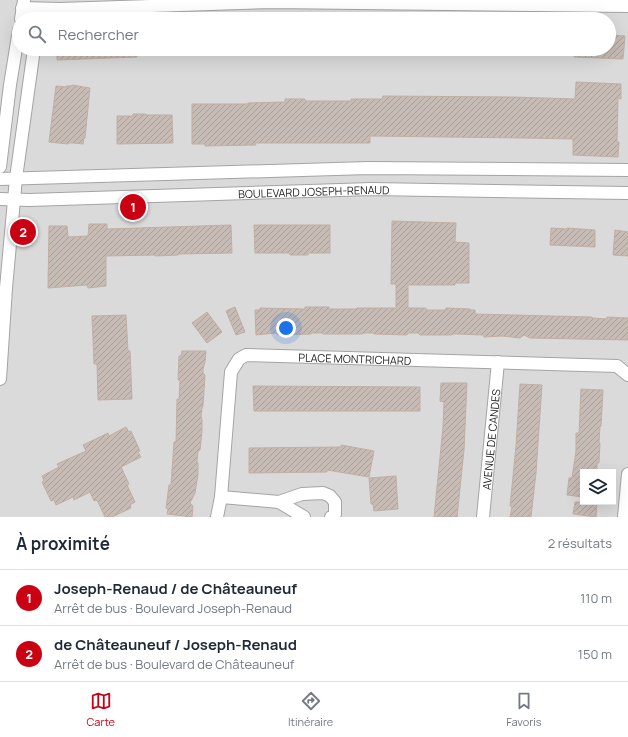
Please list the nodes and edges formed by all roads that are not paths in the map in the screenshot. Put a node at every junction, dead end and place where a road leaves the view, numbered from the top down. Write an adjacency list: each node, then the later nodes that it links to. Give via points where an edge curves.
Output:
1 (272, 1): 2 (street); 4 (street)
2 (628, 6)
3 (22, 9): 4 (street)
4 (40, 9)
5 (15, 56): 7 (street)
6 (33, 56): 9 (street)
7 (0, 167)
8 (628, 170): 9 (street, BOULEVARD JOSEPH-RENAUD, via 368,168)
9 (16, 178): 10 (street, BOULEVARD JOSEPH-RENAUD); 13 (street)
10 (0, 179)
11 (628, 194): 13 (street, BOULEVARD JOSEPH-RENAUD, via 371,189)
12 (0, 200): 13 (street, BOULEVARD JOSEPH-RENAUD)
13 (14, 200): 14 (street)
14 (1, 360): 17 (street)
15 (498, 362): 16 (street, PLACE MONTRICHARD, via 617,366); 19 (street, PLACE MONTRICHARD, via 246,356 239,359 231,372); 24 (street, AVENUE DE CANDES)
16 (628, 375)
17 (0, 379)
18 (628, 474): 25 (street)
19 (221, 497): 20 (street); 21 (street, PLACE MONTRICHARD)
20 (279, 502): 22 (street); 23 (street, via 302,494 323,493 335,502 335,514)
21 (217, 517)
22 (304, 517)
23 (331, 517)
24 (483, 517)
25 (624, 517)

